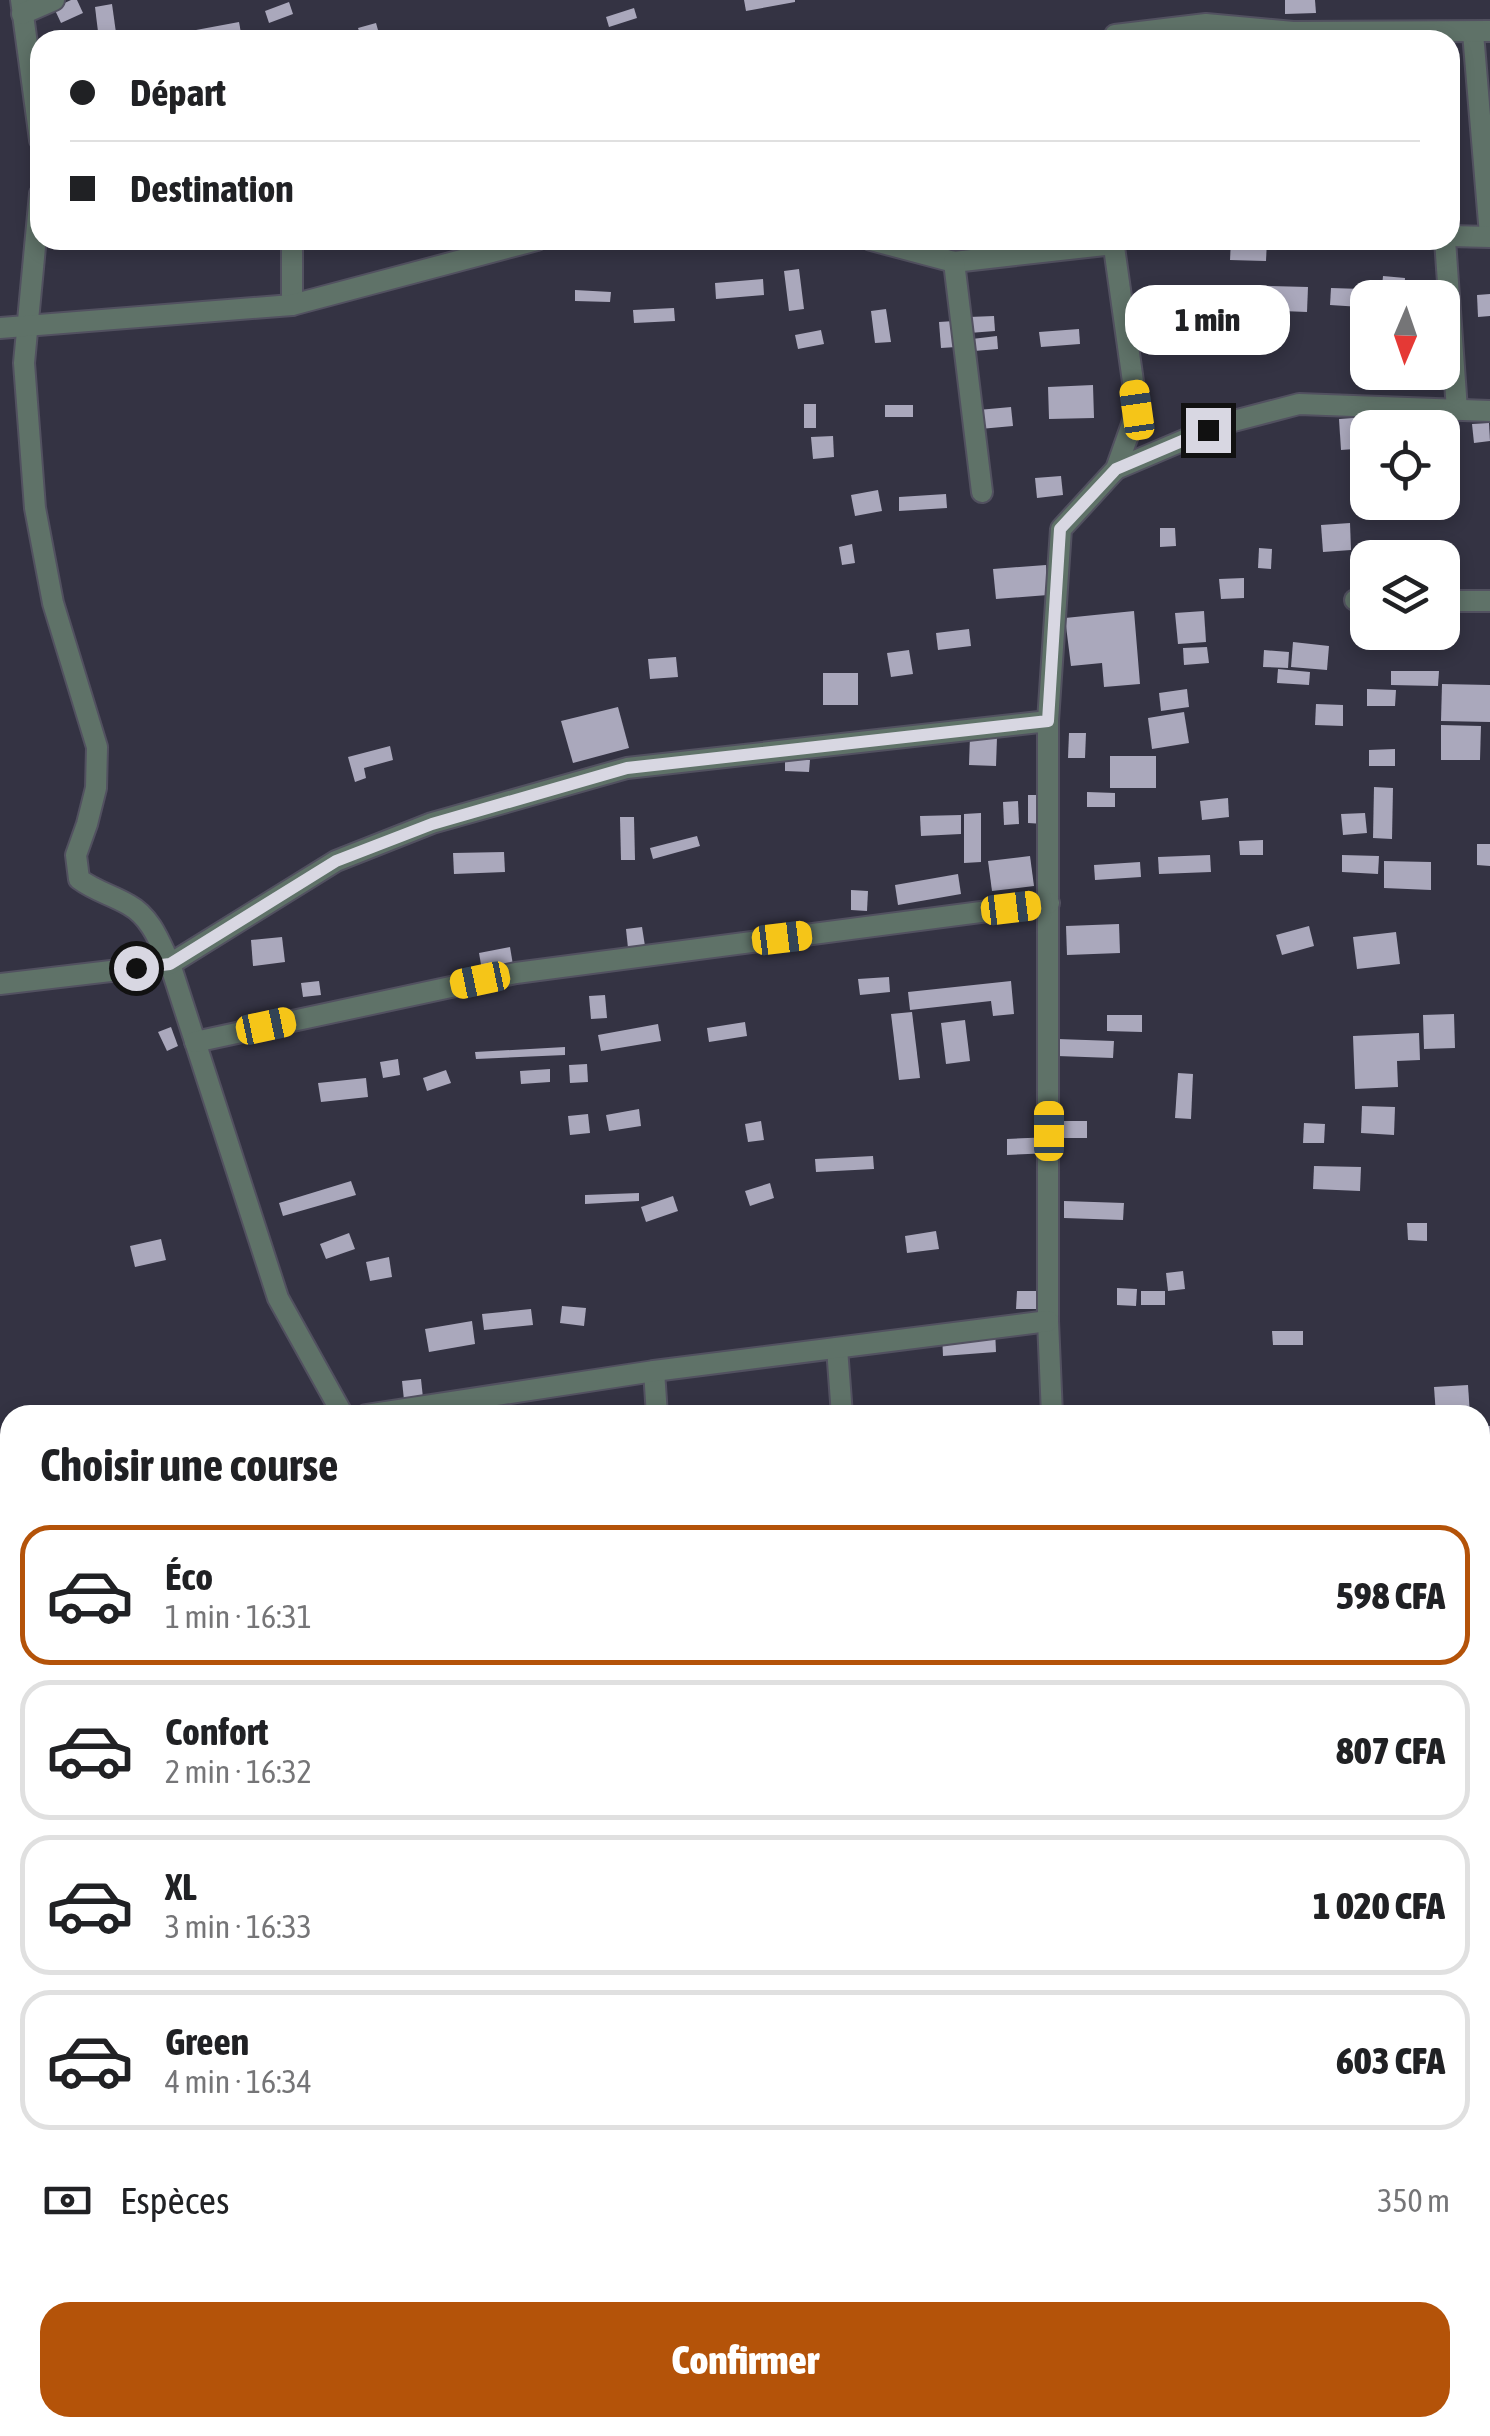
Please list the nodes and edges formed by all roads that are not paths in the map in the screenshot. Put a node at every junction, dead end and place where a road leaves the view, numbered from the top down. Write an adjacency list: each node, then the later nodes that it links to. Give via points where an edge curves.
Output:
1 (54, 0): 2 (street)
2 (22, 7): 6 (street)
3 (1156, 30): 4 (street, via 1206,24)
4 (1270, 30)
5 (1481, 32): 7 (street)
6 (30, 66)
7 (1490, 236): 8 (street)
8 (1460, 237)
9 (34, 250): 18 (street)
10 (292, 250): 17 (street)
11 (498, 250): 17 (street)
12 (909, 250): 16 (street)
13 (1050, 250): 16 (street)
14 (1115, 250): 23 (street, via 1137,410)
15 (1448, 250): 20 (street)
16 (954, 262): 24 (street)
17 (292, 305): 18 (street)
18 (27, 326): 19 (street); 29 (street, via 35,508 53,602 96,747 96,788 76,855 79,879 132,906 152,926)
19 (0, 328)
20 (1457, 410): 23 (street, via 1299,404 1222,424)
21 (1460, 410): 22 (street)
22 (1490, 411)
23 (1116, 469): 27 (street, via 1060,529)
24 (982, 492)
25 (1460, 600): 26 (street)
26 (1490, 601)
27 (1048, 721): 28 (street); 29 (street, via 627,768 432,824 336,861)
28 (1049, 903): 31 (street, via 516,973); 32 (street)
29 (170, 964): 30 (street); 31 (street)
30 (0, 984)
31 (196, 1042): 35 (street, via 278,1298)
32 (1048, 1321): 33 (street); 39 (street)
33 (837, 1348): 34 (street); 38 (street)
34 (654, 1371): 36 (street); 37 (street)
35 (337, 1405)
36 (431, 1405)
37 (656, 1405)
38 (841, 1405)
39 (1052, 1405)

